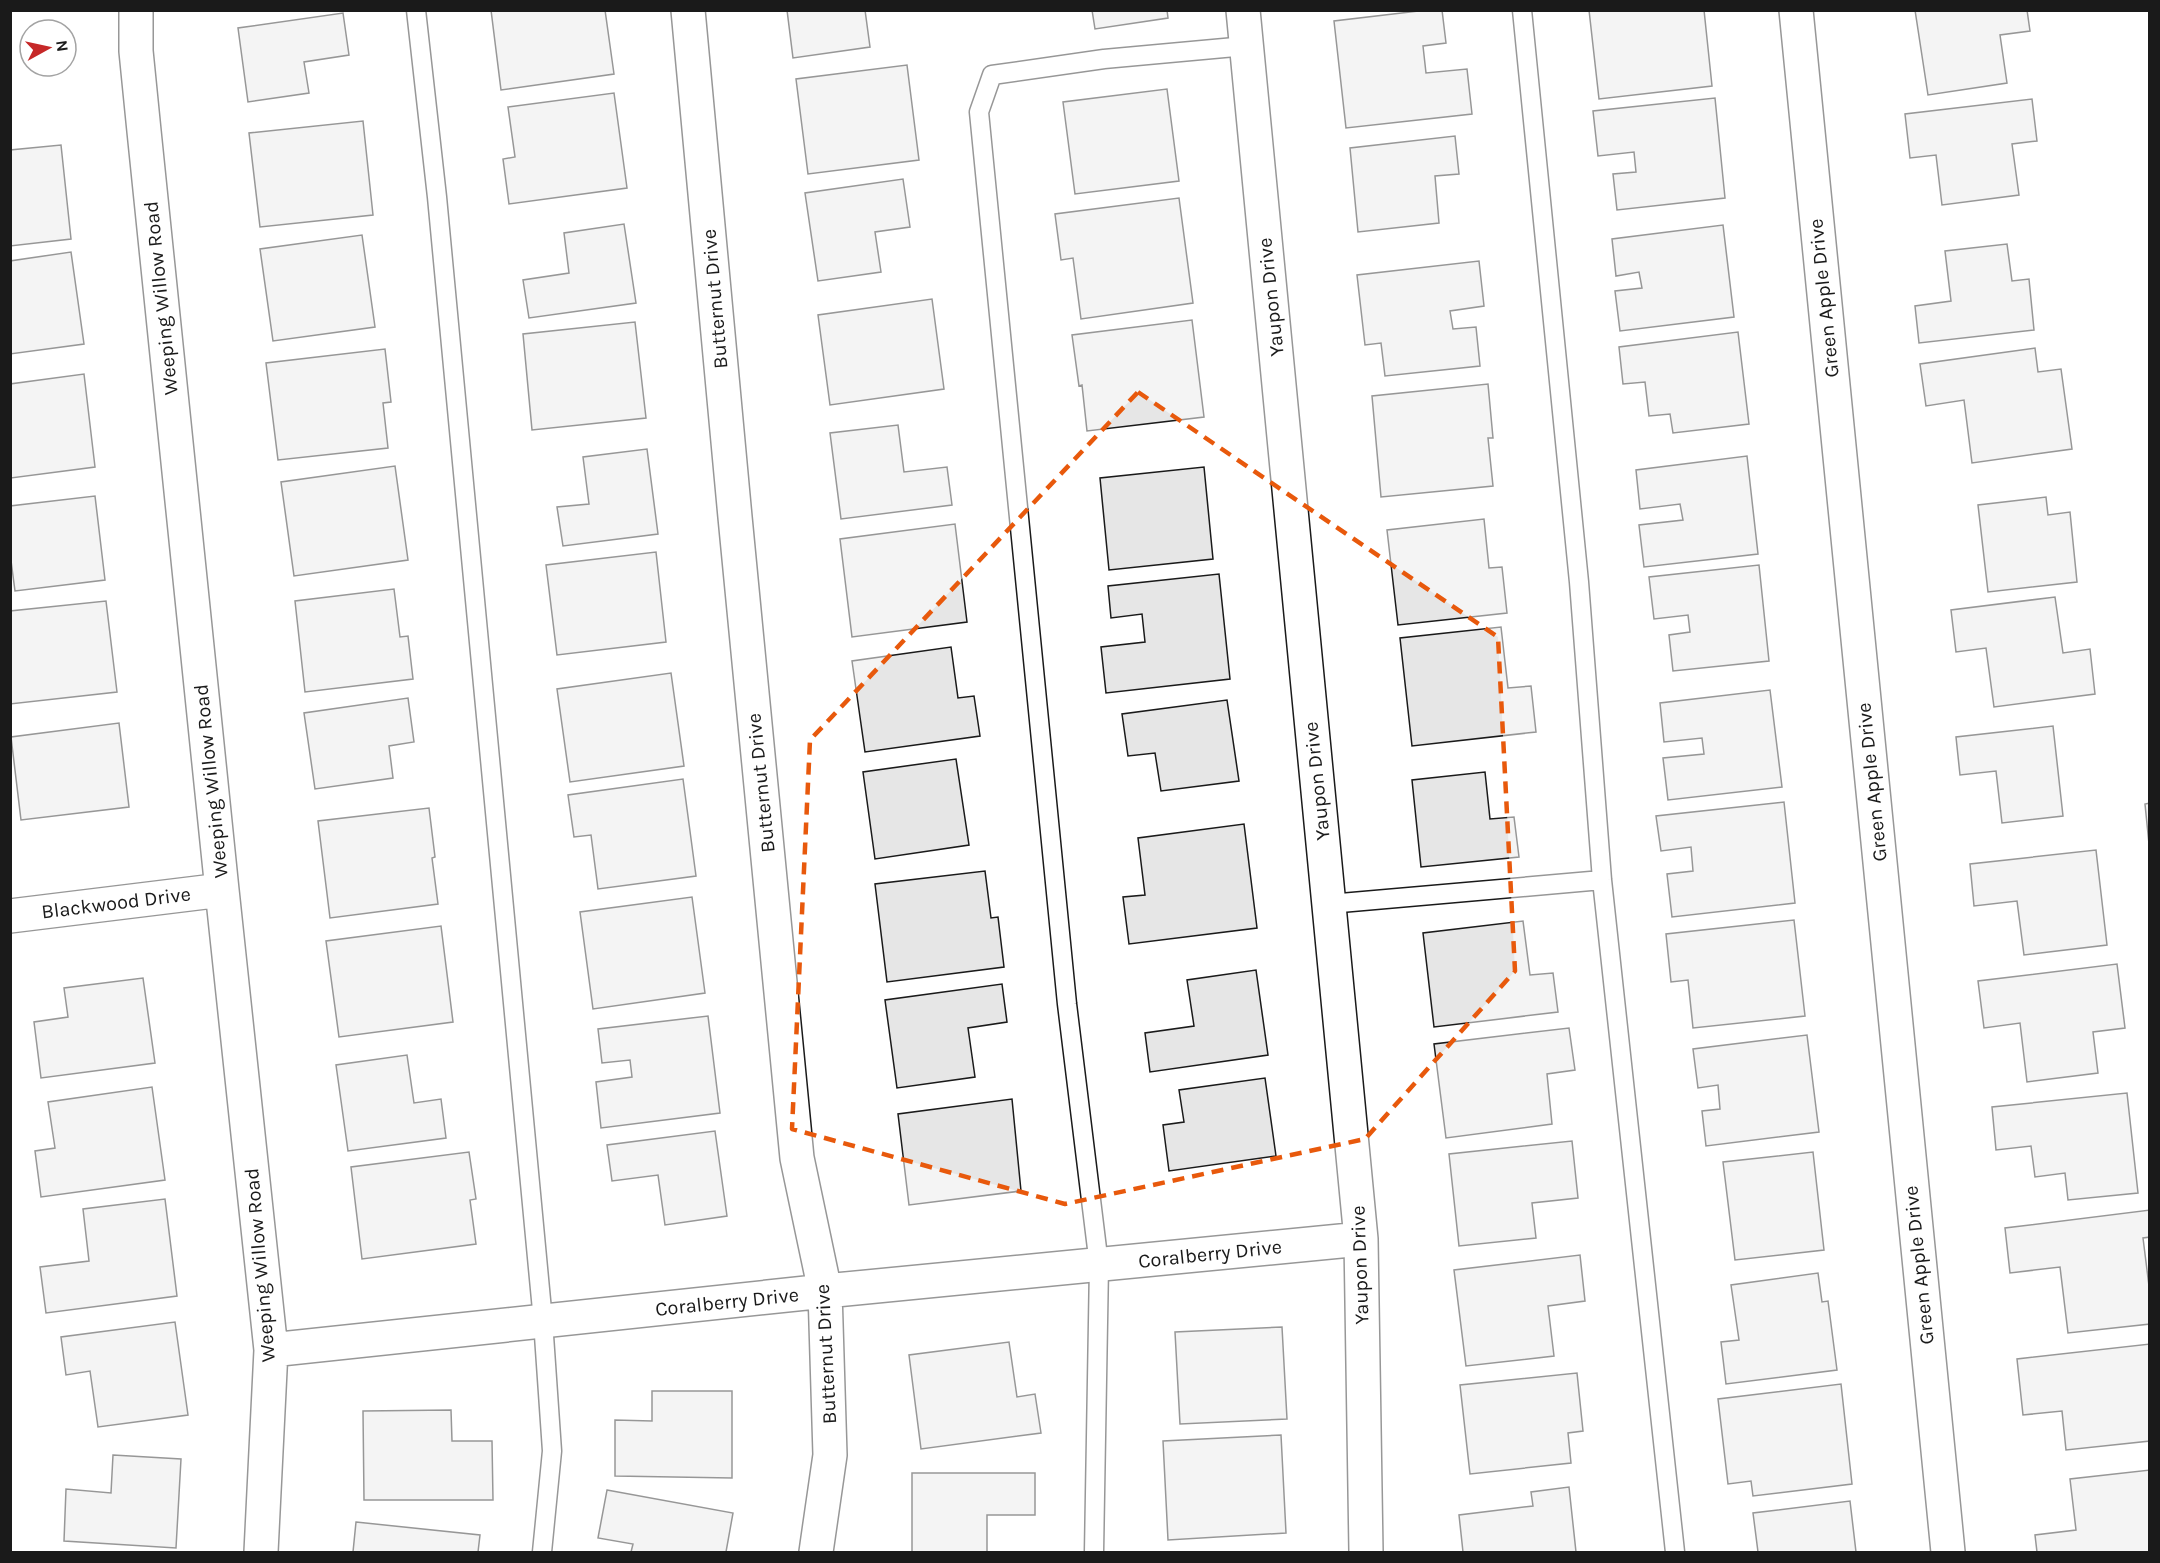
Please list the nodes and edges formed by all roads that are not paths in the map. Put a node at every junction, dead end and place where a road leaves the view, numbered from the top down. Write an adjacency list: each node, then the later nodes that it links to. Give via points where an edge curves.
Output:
1 (136, 10): 9 (street, Weeping Willow Road, via 138,63)
2 (416, 10): 15 (lane, via 439,209)
3 (688, 10): 14 (street, Butternut Drive, via 797,1158)
4 (1243, 10): 7 (street, Yaupon Drive)
5 (1522, 10): 8 (lane, via 1578,571)
6 (1796, 10): 23 (street, Green Apple Drive)
7 (1246, 46): 10 (street, Yaupon Drive); 13 (lane, via 1104,58 992,75 978,112 1064,981)
8 (1602, 880): 10 (lane); 22 (lane)
9 (222, 890): 11 (street, Blackwood Drive); 16 (street, Weeping Willow Road)
10 (1329, 904): 12 (street, Yaupon Drive)
11 (10, 916)
12 (1361, 1239): 13 (street, Coralberry Drive); 21 (street, Yaupon Drive)
13 (1099, 1265): 14 (street, Coralberry Drive); 20 (lane)
14 (825, 1291): 15 (street, Coralberry Drive); 19 (street, Butternut Drive, via 830,1455)
15 (543, 1321): 16 (street, Coralberry Drive); 18 (lane, via 552,1451)
16 (271, 1350): 17 (street, Weeping Willow Road)
17 (261, 1552)
18 (542, 1552)
19 (816, 1552)
20 (1094, 1552)
21 (1366, 1552)
22 (1676, 1552)
23 (1948, 1552)

